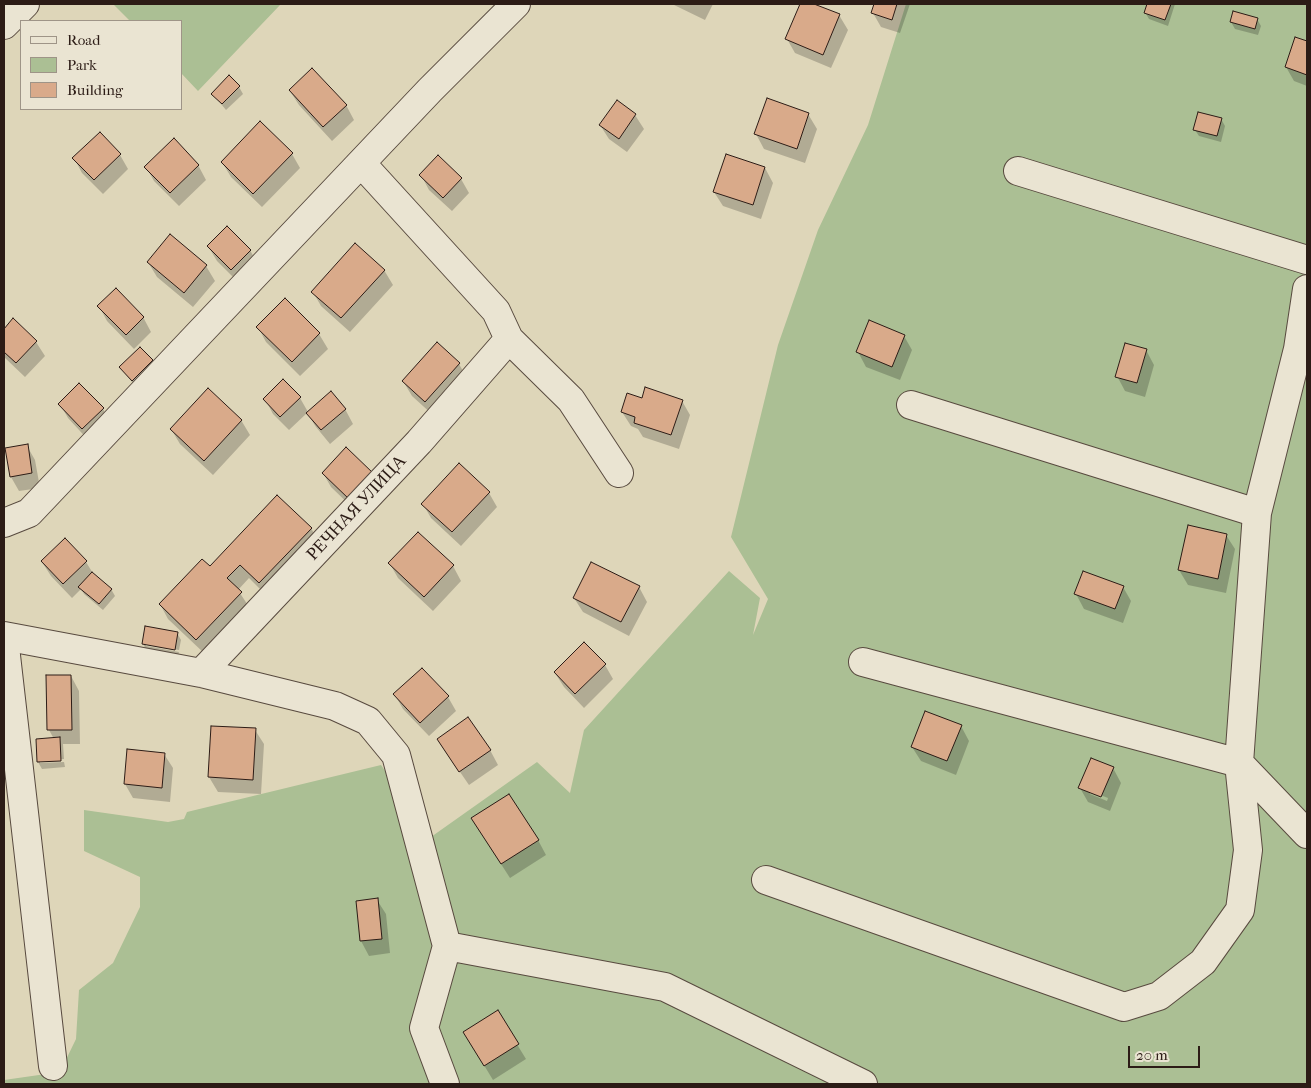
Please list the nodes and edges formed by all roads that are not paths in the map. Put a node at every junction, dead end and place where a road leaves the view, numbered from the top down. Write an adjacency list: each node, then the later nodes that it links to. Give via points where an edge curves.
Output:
1 (25, 4): 3 (street)
2 (516, 4): 4 (street)
3 (4, 25)
4 (361, 162): 8 (street, via 496,312); 13 (street, via 29,512)
5 (1018, 171): 6 (street)
6 (1307, 260)
7 (1307, 289): 9 (street)
8 (509, 339): 11 (street, via 571,400); 16 (street, РЕЧНАЯ УЛИЦА, via 419,442)
9 (1303, 355): 12 (street)
10 (911, 405): 12 (street)
11 (619, 473)
12 (1257, 513): 17 (street)
13 (4, 523)
14 (4, 637): 16 (street); 21 (street)
15 (863, 662): 17 (street)
16 (200, 672): 20 (street, via 335,706 368,722 396,755)
17 (1239, 763): 18 (street); 19 (street, via 1248,850 1240,910 1203,962 1159,996 1124,1007)
18 (1307, 834)
19 (766, 880)
20 (447, 946): 22 (street, via 424,1028); 23 (street, via 665,987)
21 (53, 1066)
22 (445, 1084)
23 (863, 1084)

